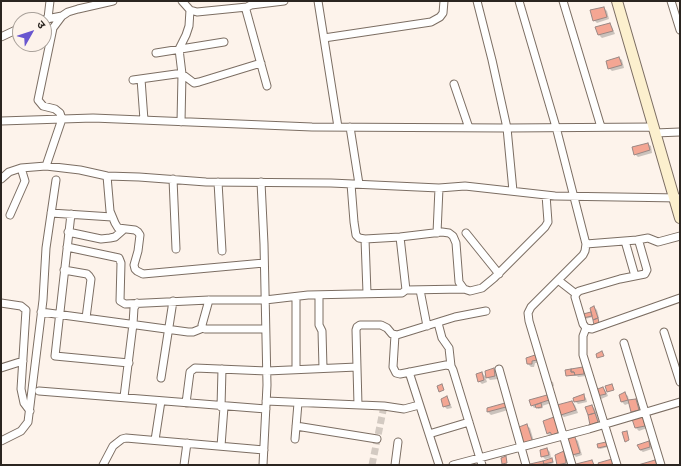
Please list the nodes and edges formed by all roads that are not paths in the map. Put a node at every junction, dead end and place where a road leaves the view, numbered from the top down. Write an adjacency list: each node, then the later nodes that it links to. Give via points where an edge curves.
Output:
1 (50, 1): 16 (street)
2 (113, 1): 13 (street)
3 (182, 1): 15 (street)
4 (284, 1): 14 (street)
5 (318, 1): 22 (street)
6 (444, 1): 22 (street, via 443,13 431,22)
7 (477, 1): 39 (street)
8 (518, 1): 37 (street)
9 (563, 1): 40 (street)
10 (612, 1): 34 (street, via 645,113)
11 (617, 1): 34 (street)
12 (671, 1): 19 (street)
13 (98, 3): 17 (street)
14 (247, 7): 15 (street, via 197,12); 26 (street)
15 (190, 10): 24 (street, via 189,26)
16 (47, 12)
17 (62, 16): 18 (street); 30 (street, via 53,28 38,100 43,106 55,109)
18 (52, 18)
19 (680, 30)
20 (12, 32): 21 (street)
21 (1, 37)
22 (324, 38): 35 (street)
23 (224, 42): 24 (street)
24 (179, 49): 25 (street); 27 (street)
25 (156, 53)
26 (261, 63): 27 (street, via 199,82 191,81); 29 (street)
27 (182, 74): 31 (street, via 137,80); 33 (street)
28 (454, 84): 38 (street)
29 (266, 86)
30 (62, 119): 31 (street); 32 (street); 42 (street)
31 (144, 120): 33 (street)
32 (1, 121)
33 (181, 122): 35 (street)
34 (653, 126): 40 (street); 41 (street); 55 (street)
35 (338, 127): 36 (street)
36 (350, 127): 38 (street); 50 (street)
37 (556, 127): 39 (street); 40 (street); 54 (street)
38 (469, 128): 39 (street)
39 (508, 128): 52 (street)
40 (601, 128)
41 (680, 132)
42 (46, 166): 43 (street); 44 (street)
43 (21, 168): 45 (street); 58 (street, via 24,181)
44 (108, 176): 46 (street); 59 (street)
45 (1, 179)
46 (173, 179): 48 (street); 72 (street)
47 (56, 180): 56 (street)
48 (218, 182): 49 (street); 73 (street)
49 (260, 182): 50 (street); 74 (street)
50 (355, 184): 51 (street); 67 (street, via 356,235)
51 (439, 188): 52 (street, via 465,186); 63 (street)
52 (513, 191): 53 (street)
53 (546, 195): 54 (street); 76 (street, via 548,222)
54 (575, 196): 55 (street); 70 (street)
55 (677, 198): 60 (street)
56 (51, 213): 57 (street); 93 (street)
57 (71, 214): 59 (street); 62 (street)
58 (10, 215)
59 (112, 217): 61 (street, via 118,228)
60 (680, 218)
61 (123, 230): 62 (street, via 110,238 101,239); 74 (street, via 134,230 140,235 135,269 143,274)
62 (68, 232): 71 (street)
63 (437, 233): 66 (street); 79 (street, via 448,233 453,236 456,243 459,282)
64 (466, 233): 76 (street)
65 (680, 236): 68 (street, via 658,242 648,238)
66 (400, 237): 67 (street); 80 (street)
67 (366, 239): 82 (street)
68 (637, 240): 69 (street); 77 (street, via 647,270 645,274)
69 (625, 241): 70 (street); 77 (street)
70 (586, 244): 78 (street, via 583,255)
71 (67, 246): 75 (street); 90 (street, via 118,258 121,263 120,301 125,304)
72 (176, 249)
73 (222, 251)
74 (264, 263): 88 (street)
75 (64, 270): 94 (street); 95 (street, via 86,274 91,279)
76 (499, 274): 79 (street, via 482,288 470,291)
77 (635, 276): 83 (street)
78 (558, 280): 83 (street); 136 (street, via 528,313)
79 (464, 289): 81 (street)
80 (406, 290): 81 (street); 82 (street, via 402,293)
81 (420, 290): 98 (street)
82 (367, 293): 84 (street)
83 (576, 294): 101 (street)
84 (319, 295): 85 (street); 111 (street)
85 (296, 297): 88 (street); 113 (street)
86 (680, 298): 101 (street, via 592,329)
87 (209, 300): 88 (street); 89 (street); 100 (street)
88 (265, 300): 102 (street)
89 (173, 301): 90 (street); 99 (street)
90 (137, 303): 97 (street, via 134,308)
91 (1, 304): 106 (street, via 21,306 26,310)
92 (486, 311): 96 (street)
93 (41, 312): 94 (street); 130 (street)
94 (59, 315): 95 (street); 107 (street, via 55,356)
95 (86, 318): 97 (street)
96 (438, 323): 98 (street); 108 (street, via 440,334 449,348)
97 (133, 324): 99 (street); 107 (street)
98 (426, 326): 104 (street)
99 (169, 328): 100 (street, via 192,332); 117 (street)
100 (203, 328): 102 (street)
101 (586, 328): 133 (street, via 583,336 583,355)
102 (266, 329): 114 (street)
103 (664, 332): 118 (street)
104 (395, 335): 109 (street, via 381,325 357,327); 116 (street, via 394,371 400,374)
105 (624, 343): 131 (street)
106 (23, 361): 110 (street); 130 (street, via 21,389 24,403)
107 (129, 363): 120 (street)
108 (450, 366): 116 (street, via 442,365); 132 (street)
109 (357, 367): 111 (street); 126 (street)
110 (1, 368)
111 (323, 368): 113 (street)
112 (222, 369): 114 (street); 124 (street, via 192,369); 128 (street)
113 (296, 369): 114 (street)
114 (267, 370): 122 (street)
115 (499, 370): 144 (street)
116 (409, 372): 127 (street)
117 (161, 378)
118 (680, 382)
119 (39, 391): 120 (street)
120 (124, 397): 121 (street)
121 (161, 400): 124 (street); 138 (street)
122 (266, 401): 125 (street); 129 (street)
123 (680, 402): 131 (street)
124 (186, 403): 128 (street)
125 (298, 403): 126 (street); 134 (street)
126 (358, 405): 127 (street, via 404,409)
127 (419, 405): 135 (street)
128 (222, 407): 129 (street); 143 (street)
129 (266, 409): 145 (street)
130 (30, 411): 140 (street, via 28,422 21,431)
131 (646, 413): 133 (street); 157 (street)
132 (469, 422): 135 (street); 146 (street)
133 (604, 425): 136 (street); 156 (street)
134 (296, 426): 137 (street); 139 (street)
135 (429, 434): 151 (street)
136 (564, 436): 144 (street); 155 (street)
137 (377, 439)
138 (155, 440): 142 (street); 147 (street, via 122,439 113,446)
139 (295, 440)
140 (1, 441)
141 (398, 442): 150 (street)
142 (187, 443): 143 (street); 148 (street)
143 (221, 446): 145 (street)
144 (522, 447): 146 (street); 154 (street)
145 (264, 450): 149 (street)
146 (480, 457): 152 (street); 153 (street)
147 (103, 465)
148 (184, 465)
149 (263, 465)
150 (395, 465)
151 (439, 465)
152 (453, 465)
153 (482, 465)
154 (526, 465)
155 (572, 465)
156 (617, 465)
157 (661, 465)

